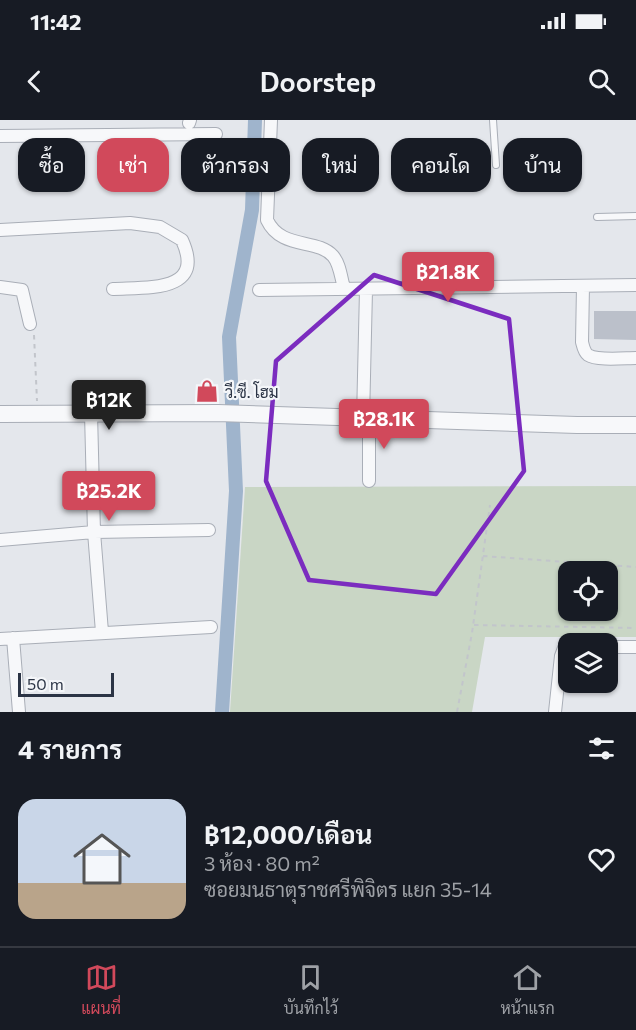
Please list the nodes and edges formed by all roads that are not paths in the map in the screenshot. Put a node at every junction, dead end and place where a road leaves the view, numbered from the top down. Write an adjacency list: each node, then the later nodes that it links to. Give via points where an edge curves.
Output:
1 (271, 120): 12 (street, via 266,214 269,224 290,241 332,255)
2 (493, 120): 5 (lane)
3 (216, 134): 4 (street)
4 (0, 136)
5 (496, 165)
6 (636, 216): 7 (lane)
7 (597, 217)
8 (0, 230): 13 (street, via 130,223 160,227 182,240 189,261 178,280 163,287)
9 (636, 285): 10 (street)
10 (583, 286): 15 (street); 17 (street, via 582,342 588,355)
11 (0, 287): 16 (street, via 22,290)
12 (344, 288): 14 (street); 15 (street)
13 (113, 289)
14 (259, 290)
15 (366, 290): 20 (street)
16 (32, 329)
17 (636, 358)
18 (91, 413): 19 (street); 20 (street); 24 (street)
19 (0, 414)
20 (366, 419): 21 (street); 22 (street)
21 (636, 425)
22 (369, 481)
23 (210, 530): 24 (street)
24 (94, 532): 25 (street); 27 (street)
25 (0, 540)
26 (211, 627): 27 (street)
27 (102, 632): 28 (street)
28 (14, 638): 29 (street); 33 (street)
29 (0, 639)
30 (618, 646): 31 (street)
31 (636, 647)
32 (558, 684): 34 (street)
33 (19, 712)
34 (555, 712)

